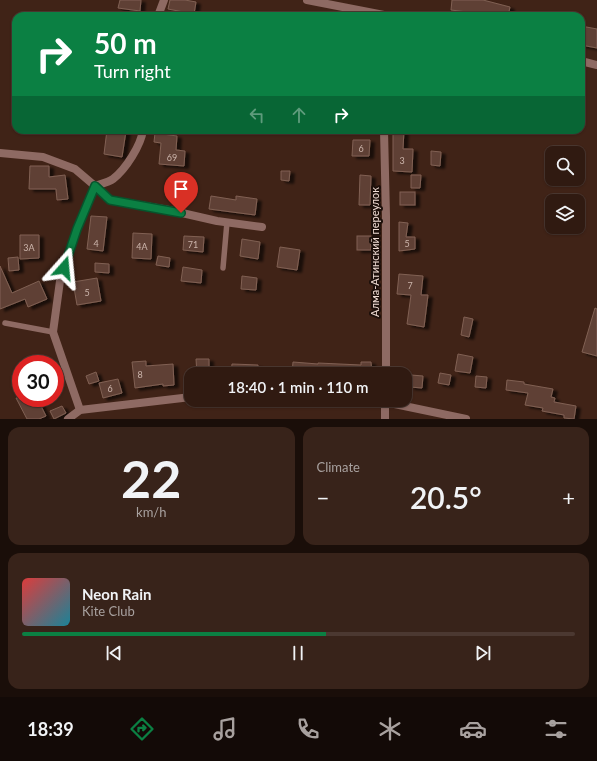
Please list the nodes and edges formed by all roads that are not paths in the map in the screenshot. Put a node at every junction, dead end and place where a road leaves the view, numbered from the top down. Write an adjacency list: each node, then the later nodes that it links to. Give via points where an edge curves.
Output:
1 (164, 0): 3 (street)
2 (307, 0): 4 (street)
3 (160, 12)
4 (365, 12)
5 (585, 62): 6 (street)
6 (597, 65)
7 (142, 134): 10 (street, via 132,158 113,179)
8 (384, 134): 16 (street, Алма-Атинский переулок)
9 (0, 153): 10 (street, via 43,157 76,168)
10 (95, 186): 11 (street, via 110,200); 15 (street, via 77,229 60,281)
11 (227, 222): 12 (street); 13 (lane)
12 (262, 227)
13 (223, 268)
14 (5, 323): 15 (lane)
15 (53, 332): 20 (street)
16 (386, 367)
17 (184, 399): 20 (street)
18 (386, 407): 22 (street)
19 (412, 407): 23 (street)
20 (80, 410): 21 (street)
21 (68, 419)
22 (385, 419)
23 (466, 419)

